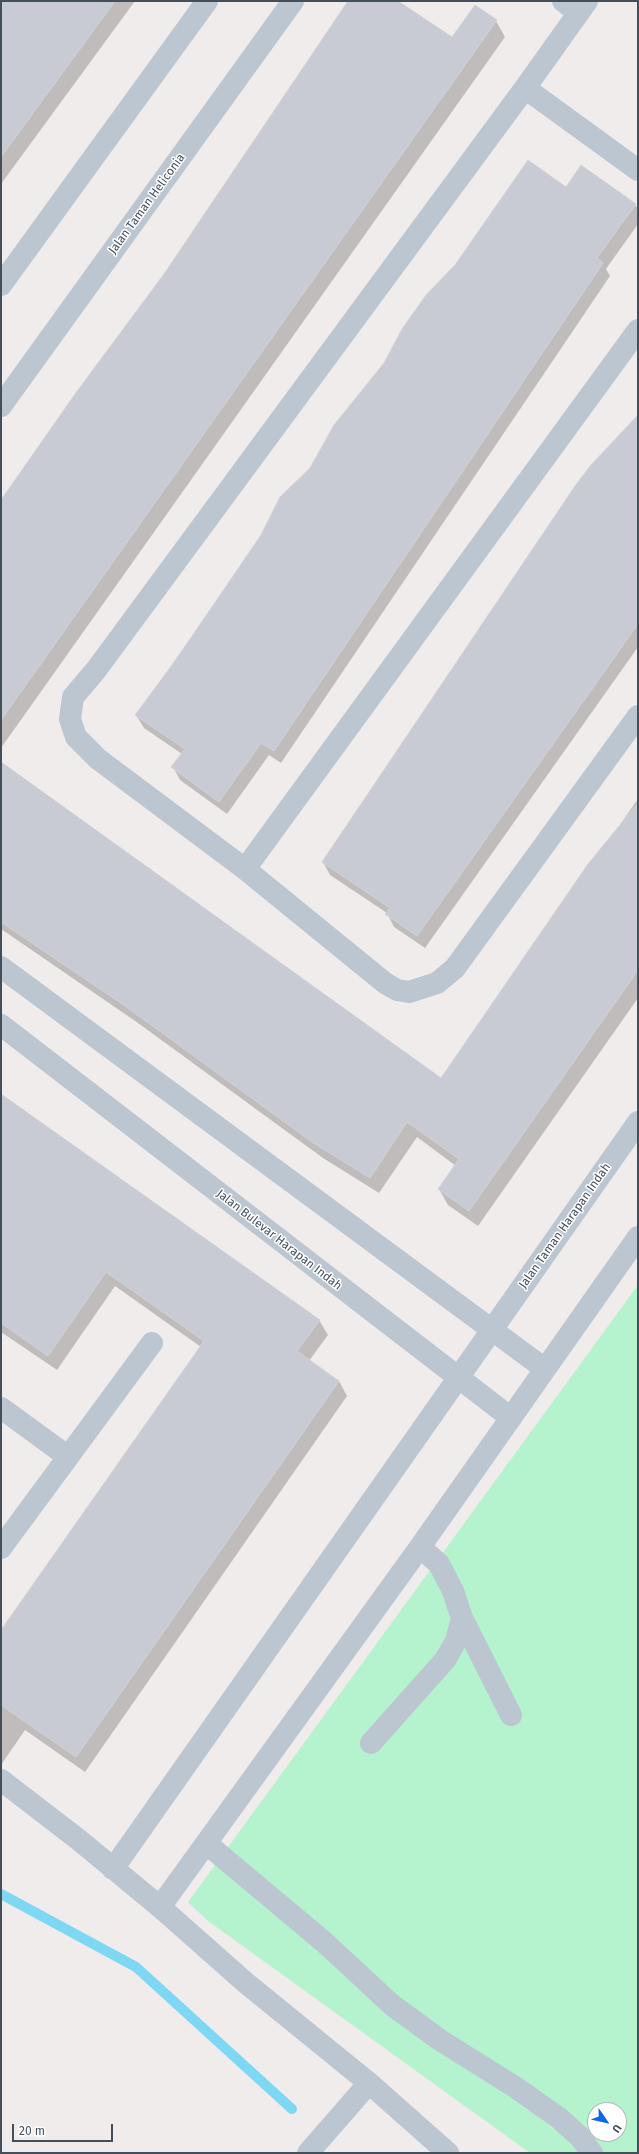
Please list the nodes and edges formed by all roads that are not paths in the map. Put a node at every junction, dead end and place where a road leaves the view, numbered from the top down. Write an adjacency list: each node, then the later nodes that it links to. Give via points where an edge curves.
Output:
1 (207, 1): 6 (street)
2 (293, 1): 8 (street, Jalan Taman Heliconia)
3 (576, 5): 4 (street)
4 (525, 88): 5 (street); 10 (street, via 100,664 73,697 70,719 76,736 98,759)
5 (638, 170)
6 (1, 285)
7 (638, 330): 10 (street)
8 (1, 406)
9 (638, 716): 10 (street, via 455,968 437,983 409,992 397,990 385,983)
10 (245, 870)
11 (1, 967): 15 (street)
12 (1, 1025): 18 (street, Jalan Bulevar Harapan Indah)
13 (638, 1122): 15 (street, Jalan Taman Harapan Indah)
14 (638, 1237): 17 (street)
15 (493, 1331): 17 (street); 18 (street, Jalan Taman Harapan Indah)
16 (152, 1343): 21 (street)
17 (545, 1369): 20 (street)
18 (459, 1379): 20 (street, Jalan Bulevar Harapan Indah); 29 (street, Jalan Taman Harapan Indah)
19 (1, 1408): 21 (street)
20 (510, 1418): 22 (street)
21 (67, 1456): 23 (street)
22 (420, 1546): 24 (street, via 439,1564 453,1591); 28 (street)
23 (1, 1548)
24 (462, 1618): 25 (street); 26 (street, via 456,1641 445,1660)
25 (511, 1715)
26 (371, 1743)
27 (1, 1780): 29 (street)
28 (207, 1844): 30 (street); 34 (street, via 324,1942 392,2005 440,2040 559,2118 580,2137)
29 (113, 1869): 30 (street)
30 (160, 1907): 31 (street, via 246,1983)
31 (369, 2083): 32 (street); 33 (street)
32 (309, 2152)
33 (448, 2153)
34 (592, 2153)

